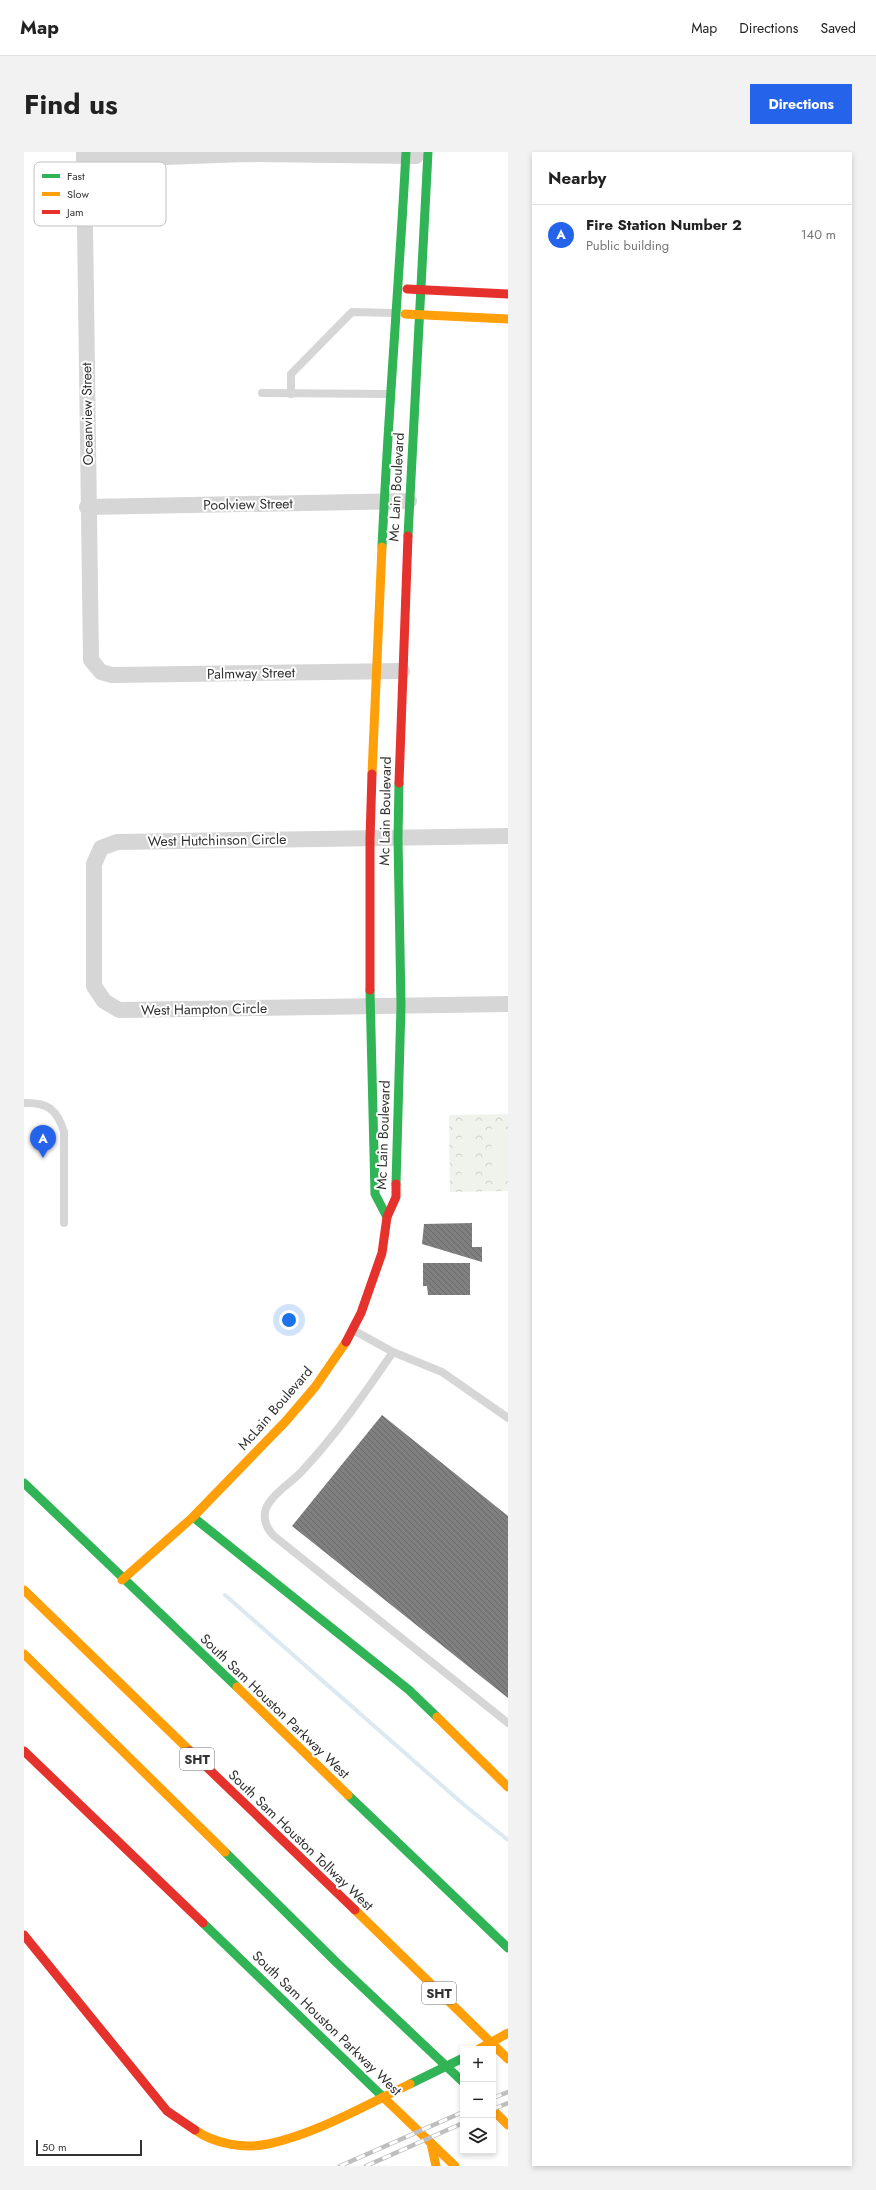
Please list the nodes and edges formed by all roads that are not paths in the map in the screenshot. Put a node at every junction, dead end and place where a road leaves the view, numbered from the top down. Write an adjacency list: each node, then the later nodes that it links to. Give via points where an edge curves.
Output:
1 (245, 153): 2 (street); 4 (street)
2 (406, 154): 3 (street); 6 (main road, Mc Lain Boulevard)
3 (428, 154): 7 (main road, Mc Lain Boulevard)
4 (84, 156)
5 (85, 226): 18 (street, Oceanview Street)
6 (398, 289): 7 (main road); 9 (main road, Mc Lain Boulevard)
7 (421, 290): 8 (main road); 10 (main road, Mc Lain Boulevard)
8 (508, 294)
9 (396, 313): 10 (main road); 13 (lane, via 352,312 291,374); 14 (main road, Mc Lain Boulevard)
10 (420, 315): 11 (main road); 15 (main road, Mc Lain Boulevard)
11 (508, 319)
12 (262, 393): 13 (lane)
13 (291, 394): 14 (lane)
14 (389, 394): 15 (main road); 17 (main road, Mc Lain Boulevard)
15 (408, 394): 16 (main road, Mc Lain Boulevard)
16 (409, 501): 17 (street, Poolview Street); 21 (main road, Mc Lain Boulevard)
17 (383, 502): 18 (street, Poolview Street); 20 (main road, Mc Lain Boulevard)
18 (88, 507): 19 (street, Oceanview Street, via 89,656)
19 (101, 672): 20 (street, Palmway Street, via 112,675)
20 (376, 672): 21 (street, Palmway Street); 23 (main road, Mc Lain Boulevard)
21 (402, 672): 24 (main road, Mc Lain Boulevard)
22 (508, 836): 24 (street, West Hutchinson Circle)
23 (370, 838): 24 (street, West Hutchinson Circle); 25 (street, West Hutchinson Circle, via 117,842 101,848 94,864); 27 (main road, Mc Lain Boulevard)
24 (398, 838): 28 (main road, Mc Lain Boulevard)
25 (95, 911): 27 (street, West Hampton Circle, via 94,986 104,1001 119,1010)
26 (508, 1004): 28 (street, West Hampton Circle)
27 (370, 1006): 28 (street, West Hampton Circle); 31 (main road, Mc Lain Boulevard)
28 (401, 1006): 30 (main road, Mc Lain Boulevard)
29 (24, 1103): 33 (lane, via 43,1104 56,1114 61,1122 64,1132)
30 (398, 1124): 31 (main road); 32 (main road, Mc Lain Boulevard, via 396,1196)
31 (373, 1125): 32 (main road, Mc Lain Boulevard, via 375,1194)
32 (387, 1217): 34 (main road, McLain Boulevard, via 382,1253 374,1280)
33 (64, 1223)
34 (352, 1330): 35 (lane); 38 (main road, McLain Boulevard, via 344,1346 315,1387)
35 (393, 1352): 36 (lane, via 442,1372); 42 (lane, via 348,1419 303,1471 268,1503 264,1516 266,1528)
36 (508, 1418)
37 (24, 1483): 39 (main road, South Sam Houston Parkway West)
38 (194, 1517): 39 (main road, McLain Boulevard); 44 (main road, via 409,1690)
39 (122, 1580): 46 (main road, South Sam Houston Parkway West)
40 (24, 1590): 49 (main road, South Sam Houston Tollway West / SHT)
41 (24, 1654): 51 (main road, via 337,1963)
42 (508, 1723)
43 (24, 1751): 54 (main road, South Sam Houston Parkway West)
44 (508, 1787)
45 (24, 1935): 50 (main road, via 168,2111 202,2135 233,2145 267,2144 313,2129)
46 (508, 1948)
47 (508, 2033): 48 (main road)
48 (484, 2046)
49 (508, 2059)
50 (460, 2060)
51 (460, 2079)
52 (496, 2113): 53 (main road)
53 (508, 2125)
54 (431, 2143): 55 (main road); 56 (main road, South Sam Houston Parkway West)
55 (436, 2166)
56 (455, 2166)

